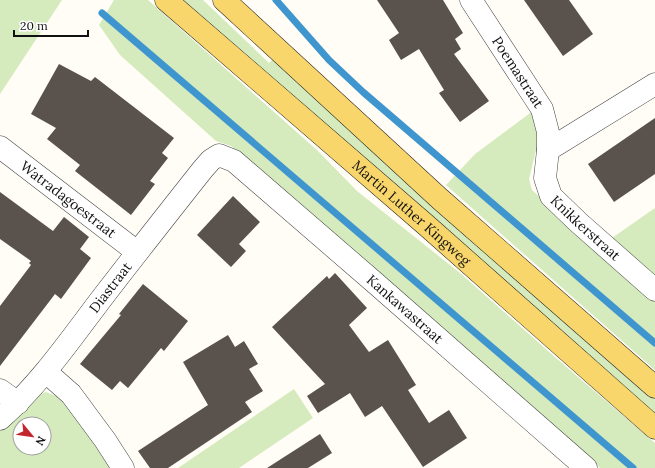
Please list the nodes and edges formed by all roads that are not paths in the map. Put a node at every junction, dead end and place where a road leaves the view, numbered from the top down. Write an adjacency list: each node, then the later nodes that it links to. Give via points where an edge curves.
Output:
1 (166, 0): 15 (main road, Martin Luther Kingweg)
2 (224, 0): 11 (main road, Martin Luther Kingweg, via 440,199)
3 (471, 0): 6 (street, Poemastraat, via 542,109 548,132)
4 (655, 84): 6 (street)
5 (0, 147): 8 (street, Watradagoestraat)
6 (548, 150): 9 (street, Knikkerstraat, via 545,178 551,196)
7 (219, 155): 8 (street, Diastraat, via 203,169); 17 (street, Kankawastraat, via 240,166)
8 (137, 252): 10 (street, Diastraat)
9 (655, 290)
10 (46, 372): 13 (street, Diastraat); 16 (street, via 71,394)
11 (655, 387)
12 (0, 390): 13 (street)
13 (18, 403): 14 (street, Diastraat)
14 (0, 419)
15 (655, 428)
16 (123, 468)
17 (586, 468)

